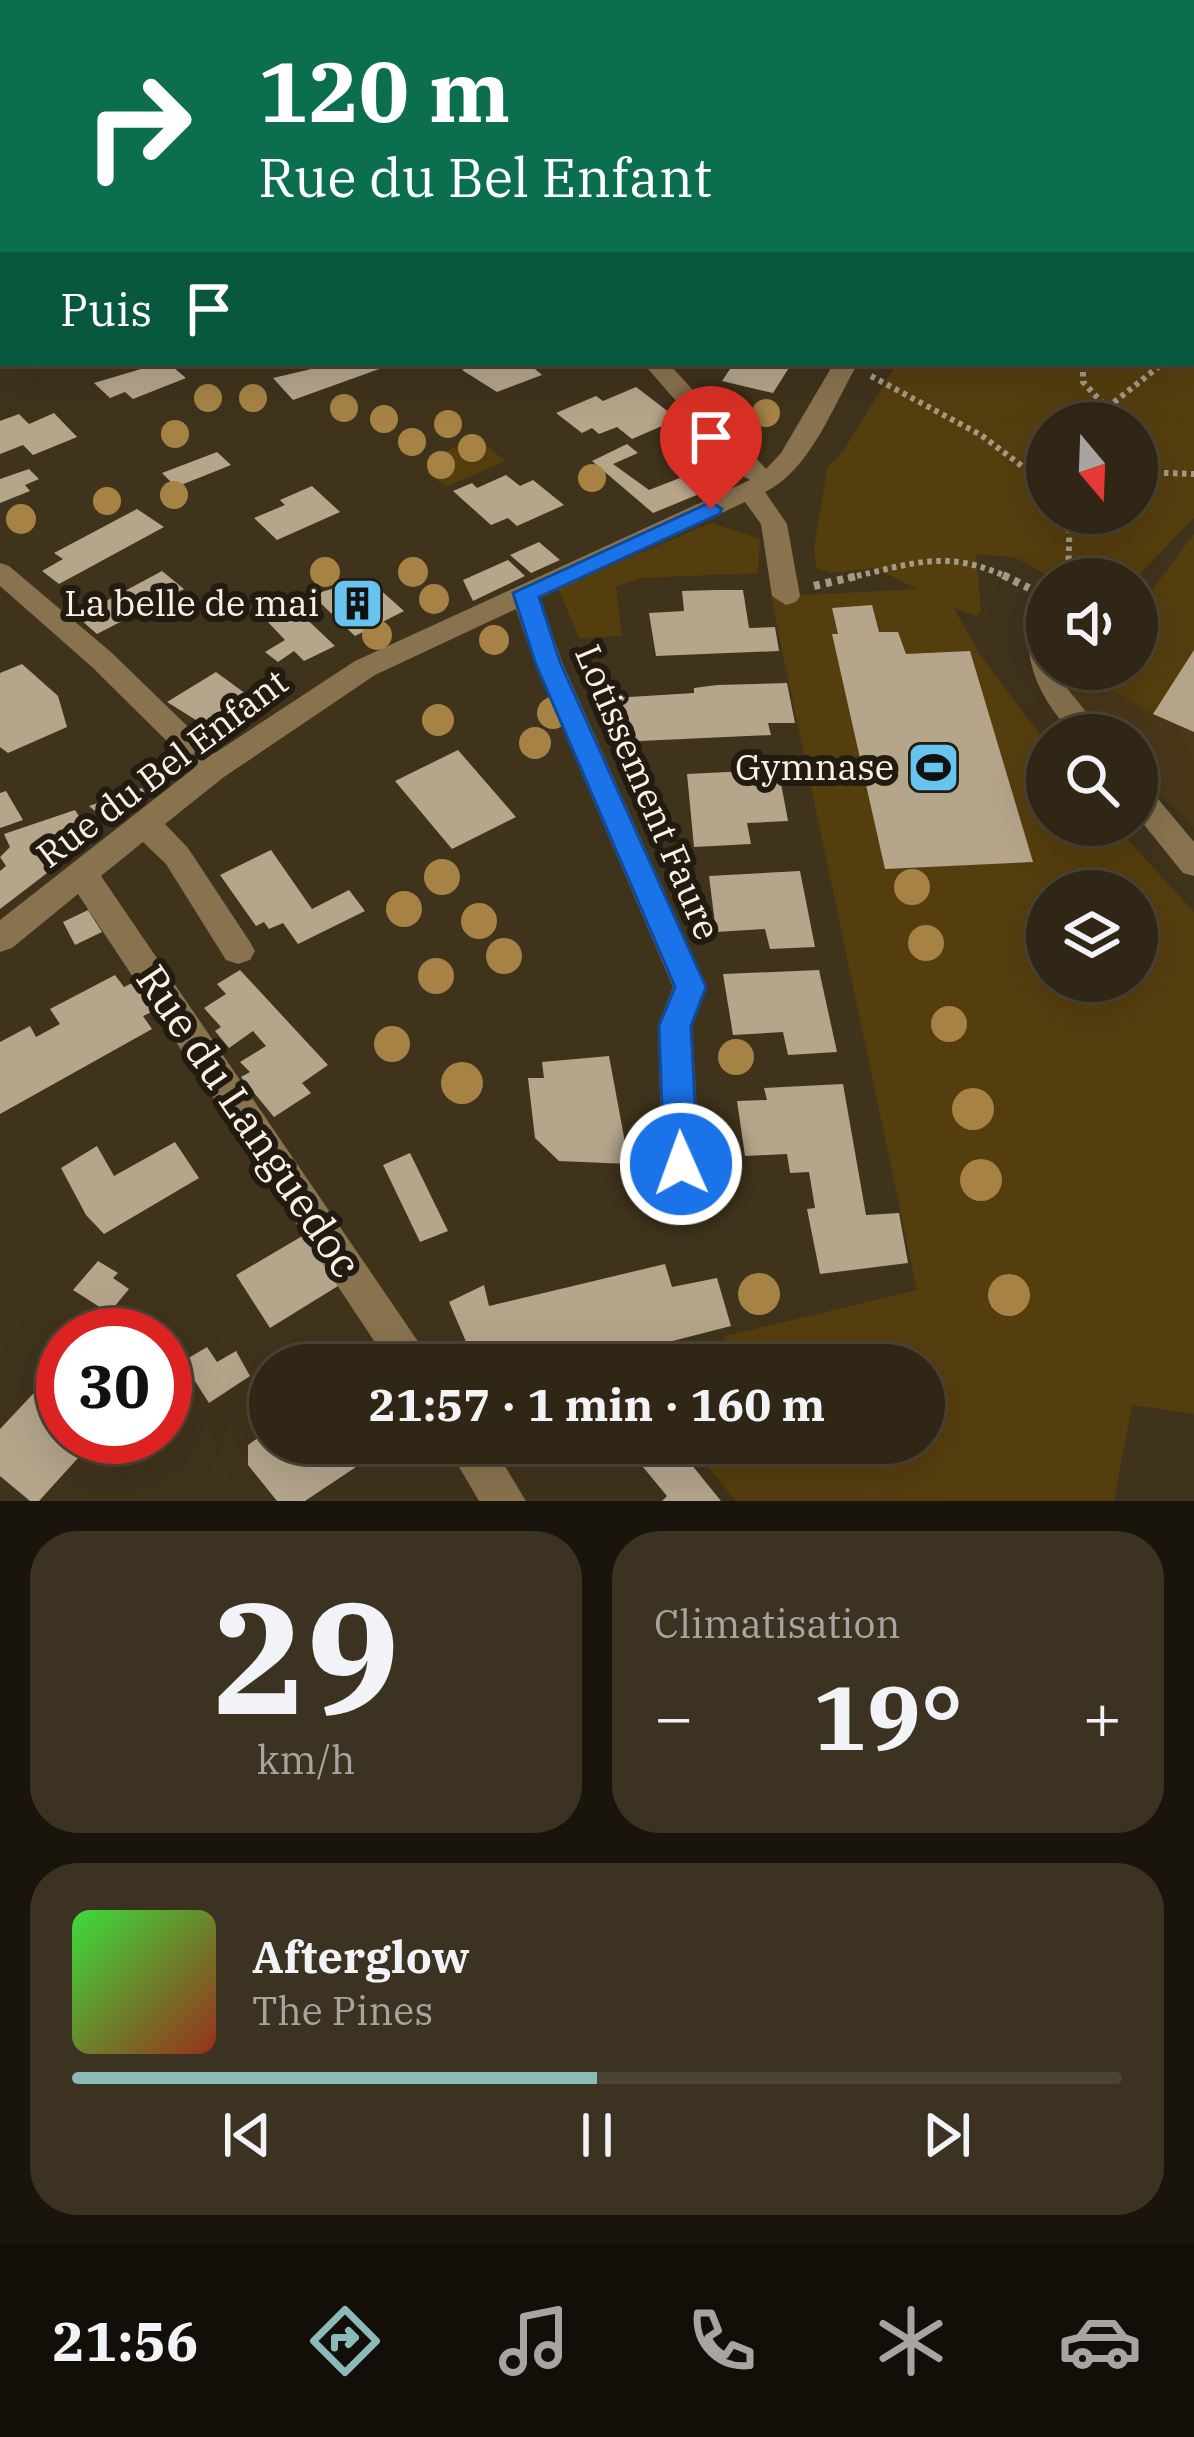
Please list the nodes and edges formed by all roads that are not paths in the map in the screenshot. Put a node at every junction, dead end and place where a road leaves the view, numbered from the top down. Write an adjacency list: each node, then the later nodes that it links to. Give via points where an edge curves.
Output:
1 (659, 366): 3 (street)
2 (843, 366): 3 (street, Rue du Bel Enfant, via 791,458)
3 (758, 486): 5 (street, Rue du Bel Enfant); 6 (street, via 776,516)
4 (6, 583): 7 (street, via 102,660)
5 (525, 593): 7 (street, Rue du Bel Enfant, via 365,668); 14 (street, Lotissement Faure, via 691,987 675,1026)
6 (786, 596)
7 (213, 769): 9 (street, Rue du Bel Enfant)
8 (1158, 820): 10 (street)
9 (146, 825): 11 (street, Rue du Bel Enfant); 13 (street, via 177,856)
10 (1194, 864)
11 (84, 877): 12 (street, Rue du Bel Enfant); 15 (street, Rue du Languedoc)
12 (0, 939)
13 (238, 950)
14 (681, 1164)
15 (401, 1344)
16 (480, 1464): 17 (street)
17 (504, 1501)

